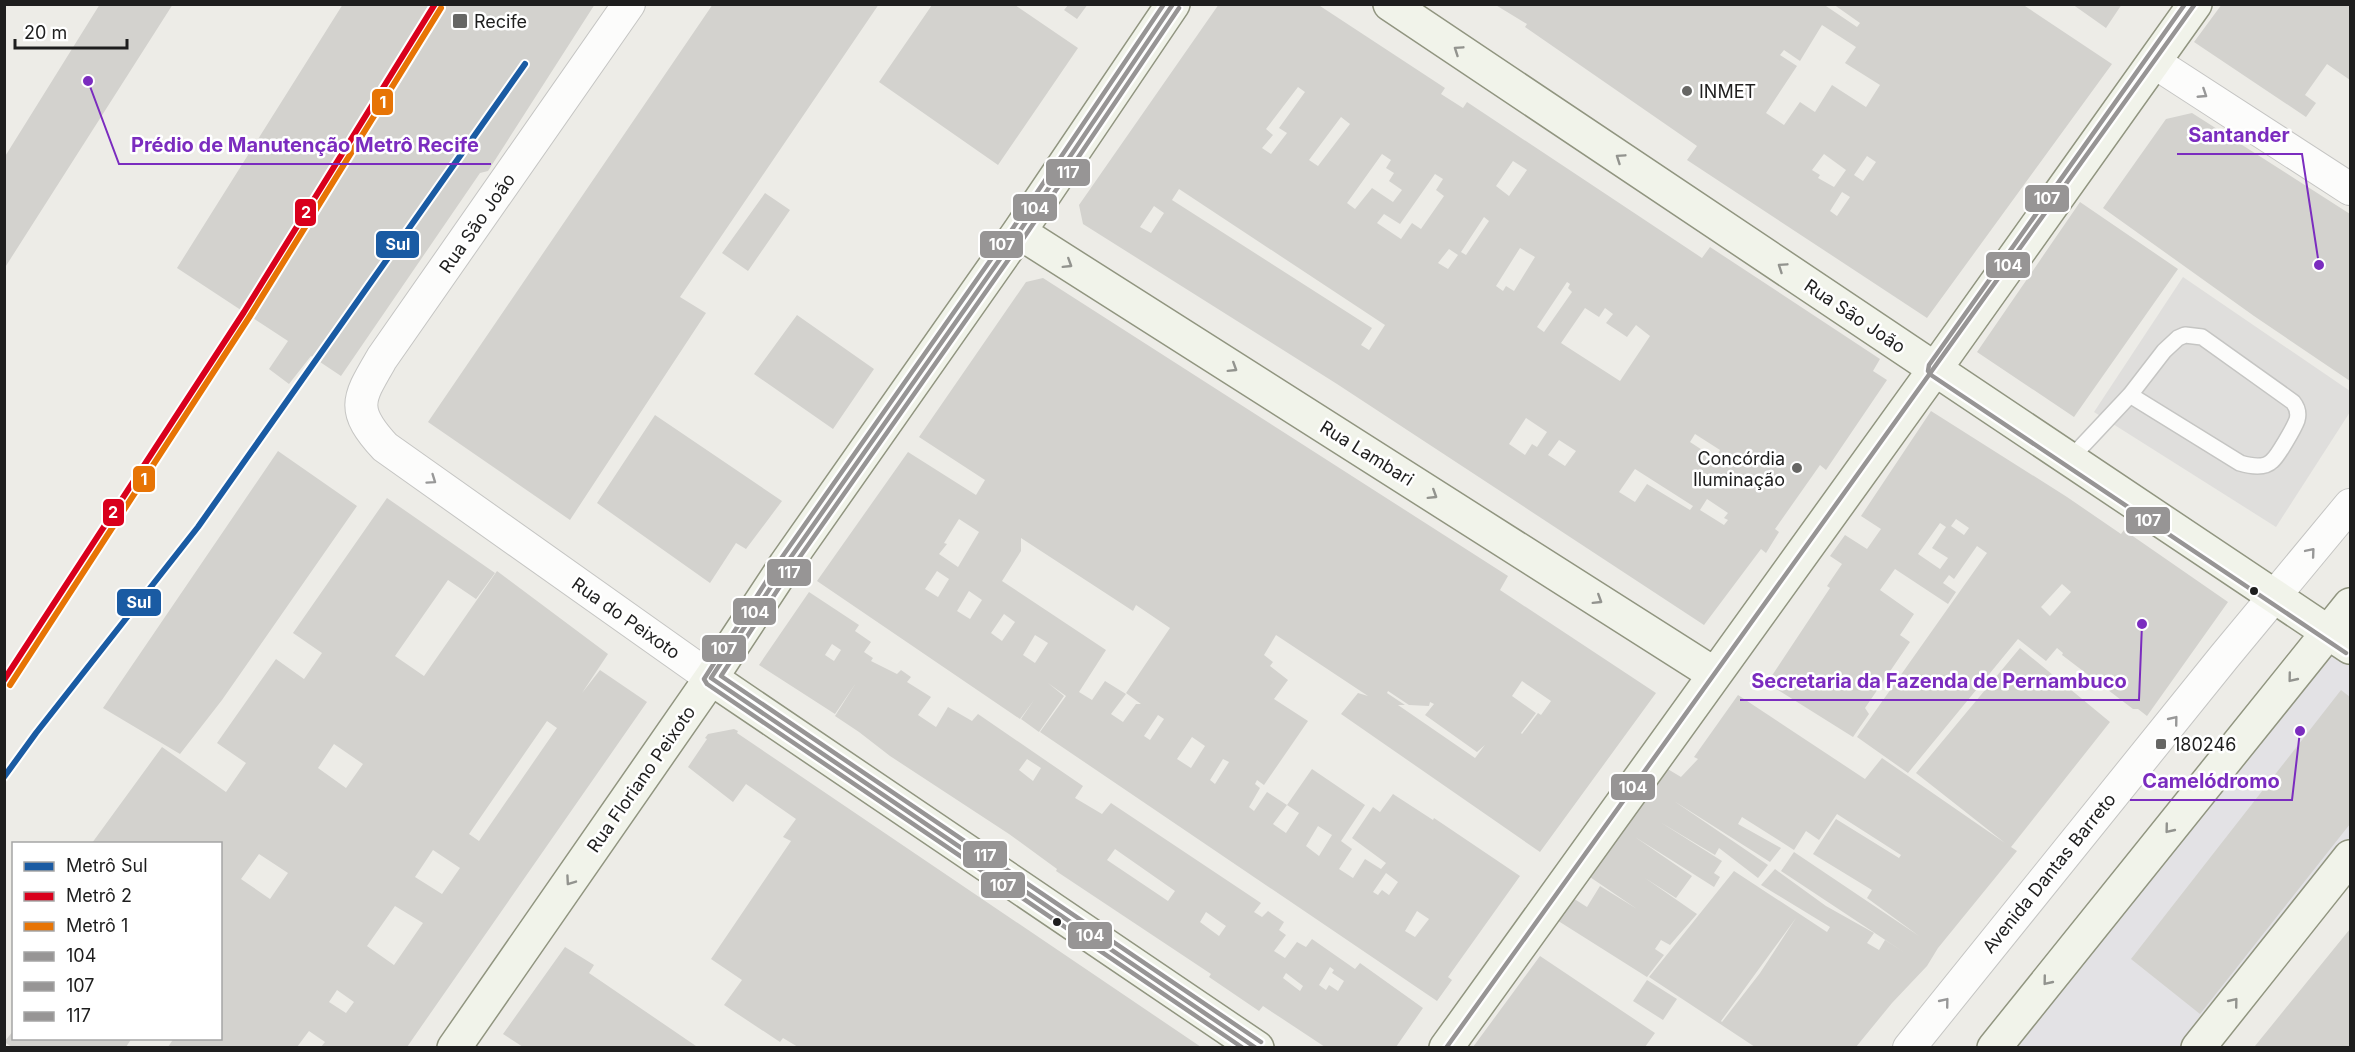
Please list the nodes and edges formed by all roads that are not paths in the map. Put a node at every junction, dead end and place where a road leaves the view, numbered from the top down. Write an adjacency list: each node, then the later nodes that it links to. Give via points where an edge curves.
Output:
1 (629, 4): 10 (street, Rua São João, via 362,391 367,427)
2 (1173, 4): 7 (street, Rua Floriano Peixoto)
3 (1390, 4): 8 (street, Rua São João, one-way to 3)
4 (2195, 4): 5 (street)
5 (2154, 62): 6 (street, one-way to 6); 8 (street)
6 (2350, 189)
7 (1019, 232): 16 (street, Rua Lambari, one-way to 16); 17 (street, Rua Floriano Peixoto, via 786,564)
8 (1935, 369): 11 (street, Rua São João); 16 (street)
9 (2130, 395): 9 (lane, via 2163,351 2178,338 2193,335 2202,337 2293,402 2298,413 2272,462 2252,466 2240,463); 11 (lane)
10 (385, 447): 17 (street, Rua do Peixoto, one-way to 17)
11 (2069, 460): 13 (street, Rua São João)
12 (2350, 505): 13 (street, Avenida Dantas Barreto, one-way to 12)
13 (2274, 597): 15 (street, Rua São João); 22 (street, Avenida Dantas Barreto, one-way to 13)
14 (2350, 605): 15 (street)
15 (2340, 640): 23 (street, one-way to 23)
16 (1714, 674): 21 (street)
17 (711, 678): 19 (street, Rua Floriano Peixoto, one-way to 19); 20 (street, Rua do Peixoto)
18 (2350, 858): 24 (street, one-way to 18)
19 (454, 1047)
20 (1257, 1047)
21 (1446, 1047)
22 (1909, 1047)
23 (1994, 1047)
24 (2198, 1047)

